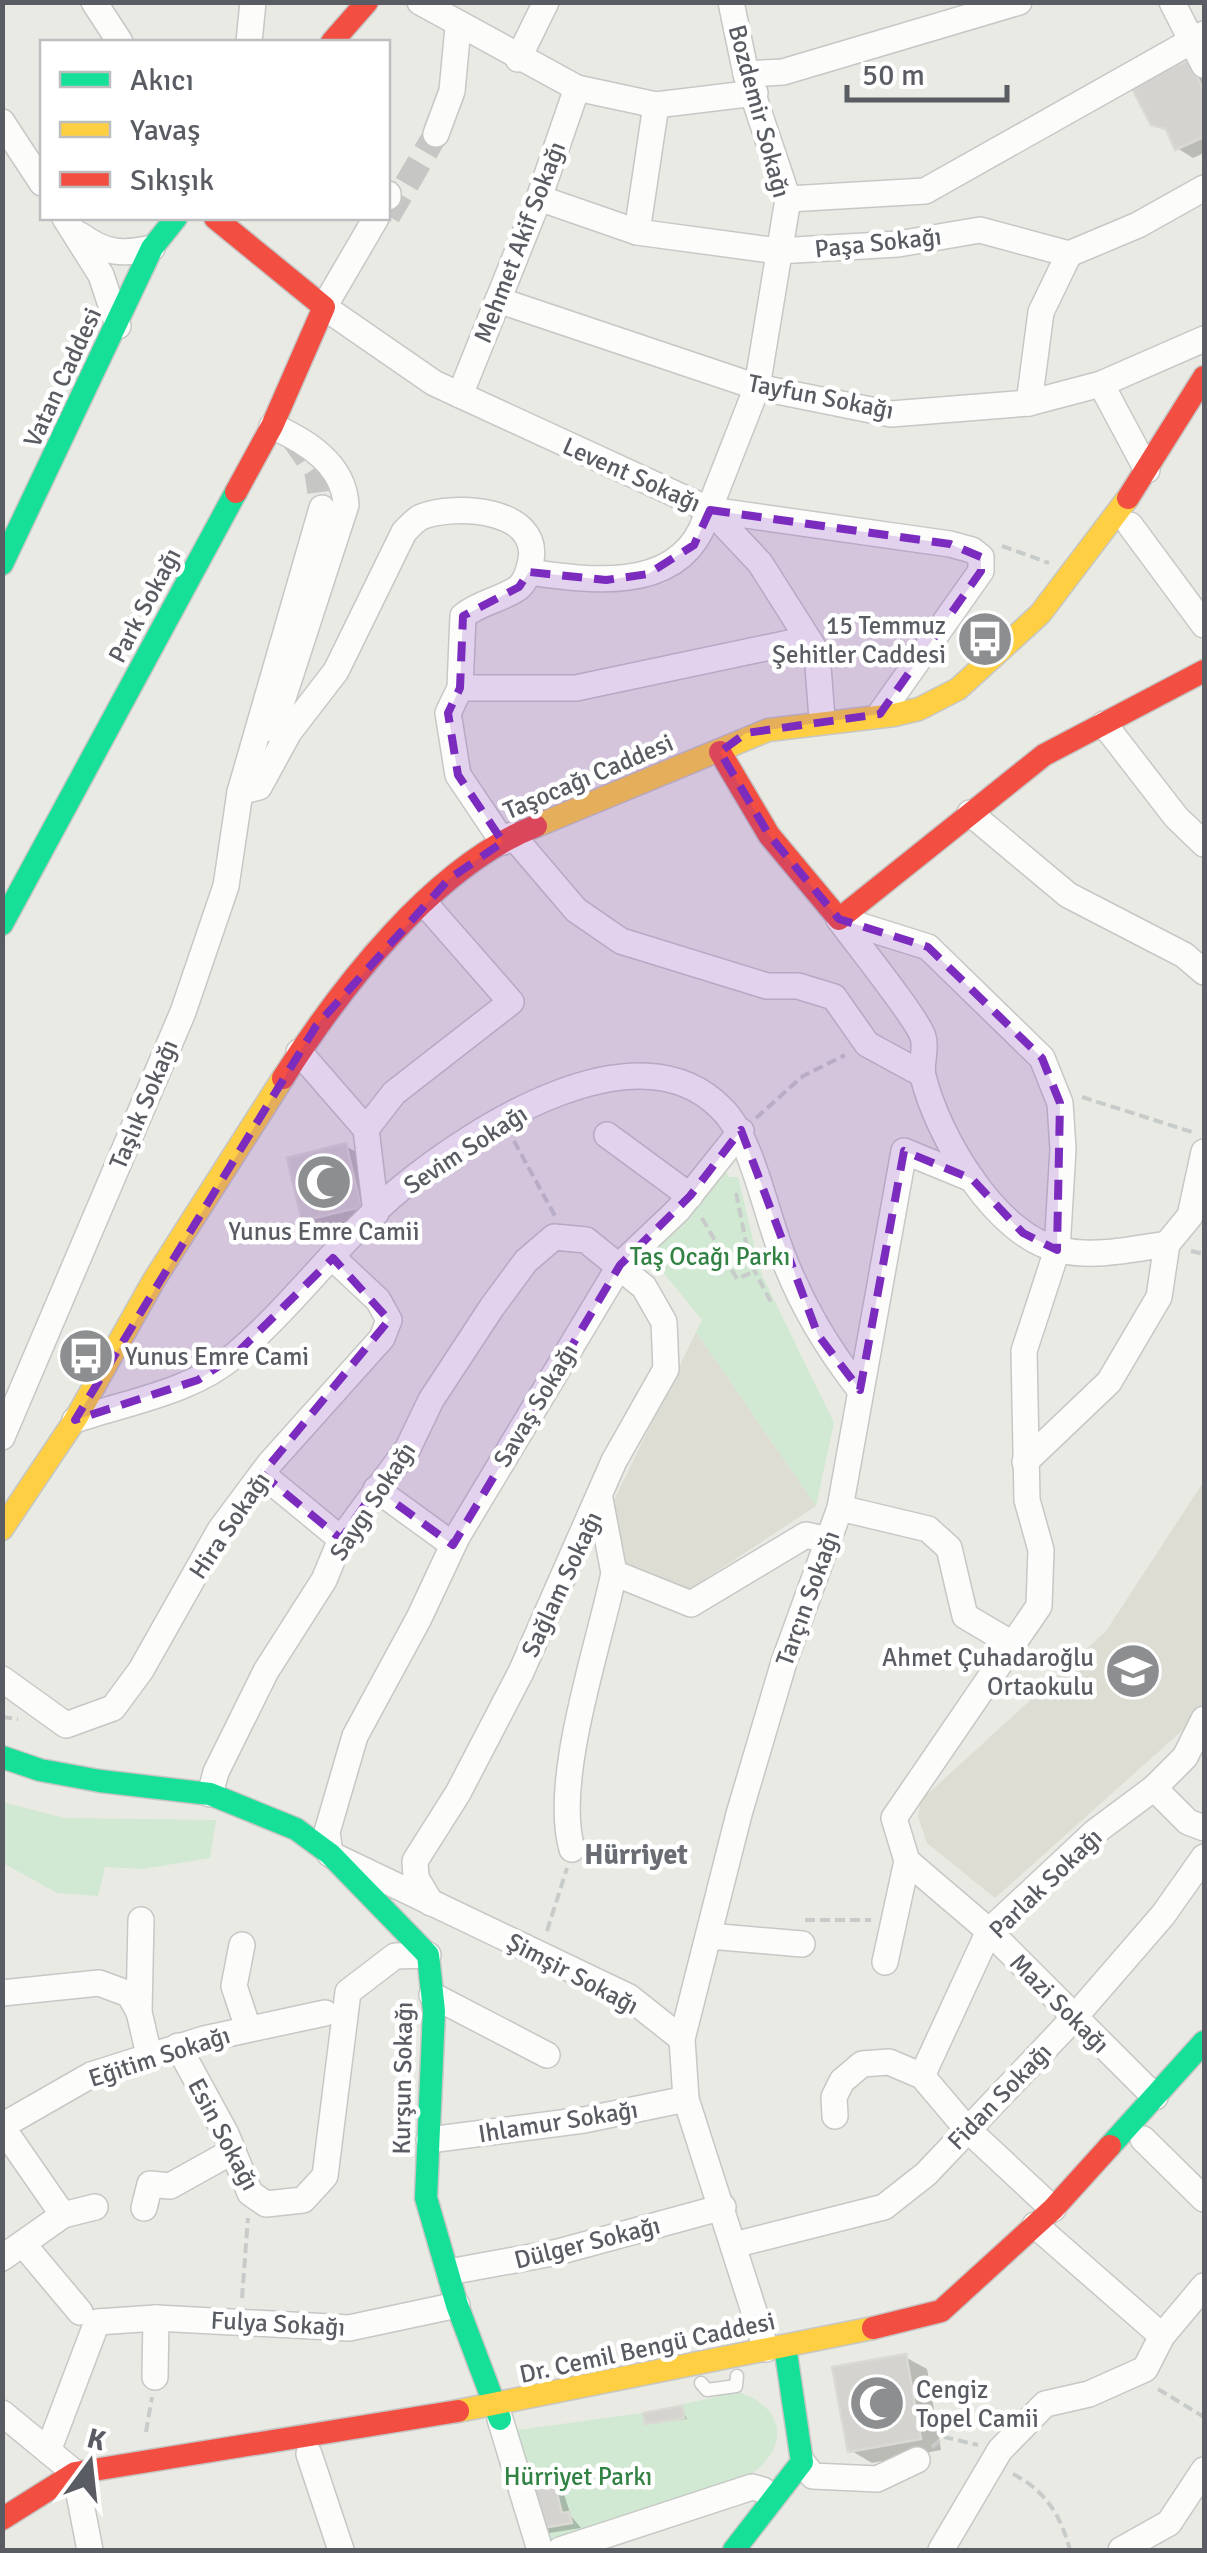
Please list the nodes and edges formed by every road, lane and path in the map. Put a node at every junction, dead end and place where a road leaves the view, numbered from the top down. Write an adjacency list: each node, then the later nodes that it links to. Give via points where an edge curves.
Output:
1 (94, 2): 13 (street)
2 (253, 2): 14 (street)
3 (356, 2): 15 (street)
4 (367, 2): 16 (street)
5 (420, 2): 11 (street)
6 (546, 2): 17 (street)
7 (731, 2): 19 (street, Bozdemir Sokağı)
8 (1019, 2): 10 (street)
9 (1172, 2): 12 (street)
10 (952, 13): 19 (street)
11 (458, 27): 17 (street); 23 (street, via 452,91)
12 (1197, 37): 18 (street); 27 (street, via 925,191)
13 (119, 40)
14 (248, 40)
15 (323, 40)
16 (334, 40)
17 (518, 58): 20 (street)
18 (1204, 65)
19 (750, 84): 21 (street); 27 (street, Bozdemir Sokağı)
20 (577, 88): 21 (street); 26 (street, Mehmet Akif Sokağı)
21 (656, 106): 32 (street)
22 (2, 122): 24 (street)
23 (436, 134)
24 (40, 180)
25 (1204, 188): 35 (street)
26 (539, 198): 32 (street, Paşa Sokağı); 36 (street, Mehmet Akif Sokağı)
27 (788, 199): 34 (street, Bozdemir Sokağı)
28 (174, 220): 33 (street, Vatan Caddesi)
29 (218, 220): 37 (street, Levent Sokağı)
30 (375, 220): 37 (street)
31 (70, 225): 33 (street, via 102,250); 38 (street, via 101,276)
32 (638, 232): 34 (street, Paşa Sokağı)
33 (152, 248): 38 (street, Vatan Caddesi)
34 (778, 251): 35 (street, Paşa Sokağı, via 898,244 980,230); 42 (street, Bozdemir Sokağı)
35 (1069, 254): 44 (street, via 1041,312)
36 (498, 300): 42 (street, Tayfun Sokağı); 43 (street, Mehmet Akif Sokağı)
37 (324, 307): 43 (street, Levent Sokağı); 46 (street, Park Sokağı)
38 (118, 326): 52 (street, Vatan Caddesi)
39 (1204, 339): 41 (street, Tayfun Sokağı)
40 (1204, 377): 47 (street)
41 (1101, 384): 44 (street, Tayfun Sokağı); 47 (street)
42 (756, 387): 44 (street, Tayfun Sokağı, via 891,414); 49 (street, Bozdemir Sokağı)
43 (460, 395): 49 (street, Levent Sokağı)
44 (1029, 403)
45 (1204, 411): 50 (street)
46 (272, 426): 63 (street, Taşlık Sokağı, via 308,441 346,490 346,505 298,666 268,741); 70 (street, Park Sokağı)
47 (1147, 470): 59 (street, via 1094,550 987,666 953,696 916,711)
48 (322, 508): 63 (street, Taşlık Sokağı)
49 (710, 510): 54 (street, Bozdemir Sokağı, via 694,545 648,574 606,580); 56 (street, via 760,563); 59 (street, Levent Sokağı, via 950,544 981,557 982,571)
50 (1130, 525): 55 (street); 62 (street, via 1077,594 959,714 922,729)
51 (1007, 547): 53 (path)
52 (2, 564)
53 (1053, 564)
54 (529, 572): 58 (street, via 518,588 463,616); 64 (street, via 533,550 520,526 494,512 420,518 404,532 336,671 289,732 259,787)
55 (1204, 625)
56 (808, 639): 58 (street, via 576,688); 60 (street, via 817,653)
57 (1204, 671): 61 (street)
58 (460, 688): 67 (street, via 448,713 458,775)
59 (880, 714): 60 (street)
60 (822, 719): 62 (street, via 746,733)
61 (1104, 724): 65 (street, via 1044,754); 66 (street)
62 (720, 752): 67 (street, Taşocağı Caddesi); 69 (street, via 769,835)
63 (249, 761): 64 (street, Taşlık Sokağı)
64 (240, 792): 94 (street, Taşlık Sokağı, via 226,886 182,1012)
65 (970, 813): 69 (street); 71 (street, via 1068,895 1184,954)
66 (1202, 837)
67 (508, 839): 68 (street, Taşocağı Caddesi, via 449,879); 72 (street, via 576,910 621,940 766,986 798,986 834,998)
68 (427, 906): 73 (street, Taşocağı Caddesi, via 374,957); 77 (street, via 511,1002 394,1093)
69 (839, 918): 74 (street, via 924,1037); 75 (street, via 928,947 1042,1058)
70 (2, 924)
71 (1204, 972)
72 (867, 1044): 74 (street); 80 (path, via 803,1076)
73 (300, 1052): 77 (street); 93 (street, Taşocağı Caddesi, via 154,1280)
74 (922, 1074): 82 (street)
75 (1054, 1088): 79 (path); 87 (street, via 1063,1149)
76 (503, 1120): 80 (street, Sevim Sokağı, via 578,1084 652,1073 696,1085); 84 (street, Sevim Sokağı, via 400,1189); 85 (path)
77 (366, 1129): 84 (street)
78 (607, 1135): 83 (street)
79 (1204, 1136)
80 (734, 1140): 83 (street, Savaş Sokağı); 90 (path); 92 (street, Sevim Sokağı, via 818,1335)
81 (1204, 1152): 86 (street, via 1190,1216)
82 (972, 1179): 87 (street, via 1023,1233); 92 (street, Tarçın Sokağı, via 904,1151)
83 (690, 1196): 89 (street, Savaş Sokağı); 90 (path, via 738,1279)
84 (376, 1213): 88 (street, Sevim Sokağı)
85 (567, 1238): 89 (street, via 586,1240); 97 (street, Saygı Sokağı, via 554,1236 526,1262 452,1364 408,1448)
86 (1167, 1244): 87 (street, via 1094,1254); 95 (street, via 1159,1297 1109,1382)
87 (1057, 1250): 95 (street, via 1024,1352)
88 (334, 1258): 93 (street, Sevim Sokağı, via 234,1356 198,1380); 96 (street, Hira Sokağı, via 390,1320 382,1338)
89 (620, 1265): 98 (street, Sağlam Sokağı, via 644,1287 664,1322 666,1369); 103 (street, Savaş Sokağı)
90 (755, 1271): 91 (path)
91 (774, 1306)
92 (860, 1390): 99 (street, Tarçın Sokağı)
93 (75, 1420): 100 (street, Taşocağı Caddesi)
94 (2, 1437)
95 (1025, 1462): 105 (street, via 1041,1550 1039,1606)
96 (262, 1474): 101 (street); 106 (street, Hira Sokağı, via 220,1530 113,1708 66,1726)
97 (376, 1489): 101 (street, Saygı Sokağı); 103 (street)
98 (600, 1499): 104 (street); 116 (street, Sağlam Sokağı, via 503,1706)
99 (840, 1508): 102 (street, Tarçın Sokağı); 105 (street, via 928,1529 950,1548 965,1616)
100 (2, 1529)
101 (341, 1539): 111 (street, Saygı Sokağı, via 324,1580 266,1670)
102 (828, 1540): 104 (street, via 806,1534 690,1604); 123 (street, Tarçın Sokağı, via 772,1700)
103 (453, 1544): 114 (street, Savaş Sokağı, via 355,1736 327,1832)
104 (614, 1572): 113 (street, via 571,1763 565,1825)
105 (1014, 1645): 117 (street, via 894,1818)
106 (2, 1679)
107 (1204, 1719): 110 (street, Parlak Sokağı, via 1186,1757)
108 (2, 1756): 111 (street, via 100,1782)
109 (2, 1778): 111 (street, via 77,1795 150,1800)
110 (1154, 1788): 112 (street, via 1188,1822); 122 (street, Parlak Sokağı, via 1095,1832)
111 (210, 1794): 114 (street, via 296,1830)
112 (1204, 1828)
113 (572, 1849): 127 (path)
114 (330, 1854): 118 (street, Şimşir Sokağı); 126 (street)
115 (1204, 1857): 133 (street, Fidan Sokağı)
116 (415, 1861): 118 (street); 119 (street, via 416,1878)
117 (906, 1861): 121 (street); 122 (street, Mazi Sokağı)
118 (364, 1870): 119 (street, Şimşir Sokağı)
119 (432, 1903): 127 (street, Şimşir Sokağı)
120 (141, 1920): 131 (street)
121 (894, 1920): 124 (path, via 805,1920); 128 (street)
122 (989, 1931): 133 (street, Mazi Sokağı); 141 (street, Parlak Sokağı)
123 (708, 1936): 124 (street); 135 (street, Tarçın Sokağı)
124 (802, 1944)
125 (242, 1945): 134 (street, via 234,1986)
126 (428, 1954): 130 (street, Kurşun Sokağı); 150 (street, Esin Sokağı, via 395,1956 348,1992 326,2176 303,2200 266,2204)
127 (540, 1954): 135 (street, Şimşir Sokağı, via 629,1997)
128 (885, 1962)
129 (2, 1993): 131 (street, via 99,1983 129,1994)
130 (432, 1995): 139 (street); 148 (street, Kurşun Sokağı)
131 (139, 2012): 138 (street)
132 (325, 2012): 134 (street, Eğitim Sokağı)
133 (1073, 2019): 142 (street, Mazi Sokağı); 146 (street, Fidan Sokağı)
134 (248, 2028): 137 (street, Eğitim Sokağı)
135 (682, 2039): 143 (street)
136 (1204, 2042): 142 (street, Dr. Cemil Bengü Caddesi)
137 (178, 2046): 138 (street, Eğitim Sokağı); 149 (street, Esin Sokağı)
138 (150, 2055): 145 (street, Eğitim Sokağı, via 91,2074)
139 (547, 2055)
140 (1204, 2068): 147 (street, Dr. Cemil Bengü Caddesi)
141 (922, 2076): 144 (street, via 888,2062 862,2064 842,2081); 146 (street)
142 (1155, 2096): 156 (street, Dr. Cemil Bengü Caddesi)
143 (686, 2099): 148 (street, Ihlamur Sokağı); 153 (street)
144 (835, 2116)
145 (2, 2127): 155 (street)
146 (967, 2129): 156 (street); 157 (street, Fidan Sokağı, via 884,2207)
147 (1142, 2139): 151 (street); 156 (street, Dr. Cemil Bengü Caddesi)
148 (429, 2140): 159 (street, Kurşun Sokağı, via 426,2198)
149 (233, 2150): 150 (street, Esin Sokağı); 154 (street, via 170,2186 150,2184)
150 (250, 2193): 164 (path)
151 (1204, 2199)
152 (95, 2207): 155 (street)
153 (723, 2207): 157 (street); 159 (street, Dülger Sokağı, via 558,2252)
154 (144, 2208)
155 (63, 2215): 158 (street)
156 (1046, 2223): 165 (street); 166 (street, Dr. Cemil Bengü Caddesi, via 940,2311)
157 (734, 2245): 166 (street)
158 (13, 2251): 162 (street)
159 (449, 2272): 161 (street, Kurşun Sokağı)
160 (1204, 2286): 165 (street)
161 (457, 2305): 164 (street, Fulya Sokağı, via 349,2328); 169 (street, Kurşun Sokağı)
162 (88, 2317): 163 (street, Fulya Sokağı); 173 (street)
163 (156, 2318): 164 (street, Fulya Sokağı); 168 (street)
164 (240, 2320)
165 (1162, 2336): 167 (street)
166 (777, 2358): 169 (street, Dr. Cemil Bengü Caddesi); 169 (street, Dr. Cemil Bengü Caddesi, via 701,2383); 175 (street)
167 (1145, 2368): 171 (path, via 1159,2392); 174 (street, via 1089,2394 1045,2404)
168 (155, 2377): 177 (path)
169 (498, 2412): 172 (street, Dr. Cemil Bengü Caddesi); 185 (street)
170 (2, 2413): 173 (street)
171 (1204, 2417)
172 (307, 2446): 177 (street, Dr. Cemil Bengü Caddesi); 179 (street, Dr. Cemil Bengü Caddesi); 184 (street)
173 (48, 2451): 179 (street)
174 (996, 2457): 176 (path, via 944,2438); 189 (street); 190 (path, via 1060,2516)
175 (795, 2460): 176 (street, via 813,2476 877,2479); 180 (street)
176 (917, 2460)
177 (141, 2463): 179 (street, Dr. Cemil Bengü Caddesi)
178 (1204, 2470): 191 (street, via 1169,2524)
179 (78, 2483): 181 (street, Dr. Cemil Bengü Caddesi); 182 (street, Dr. Cemil Bengü Caddesi); 183 (street)
180 (757, 2485): 186 (street); 187 (street); 188 (street)
181 (2, 2519)
182 (2, 2539)
183 (90, 2550)
184 (341, 2550)
185 (540, 2550)
186 (560, 2550)
187 (719, 2550)
188 (734, 2550)
189 (940, 2550)
190 (1070, 2550)
191 (1121, 2550)

